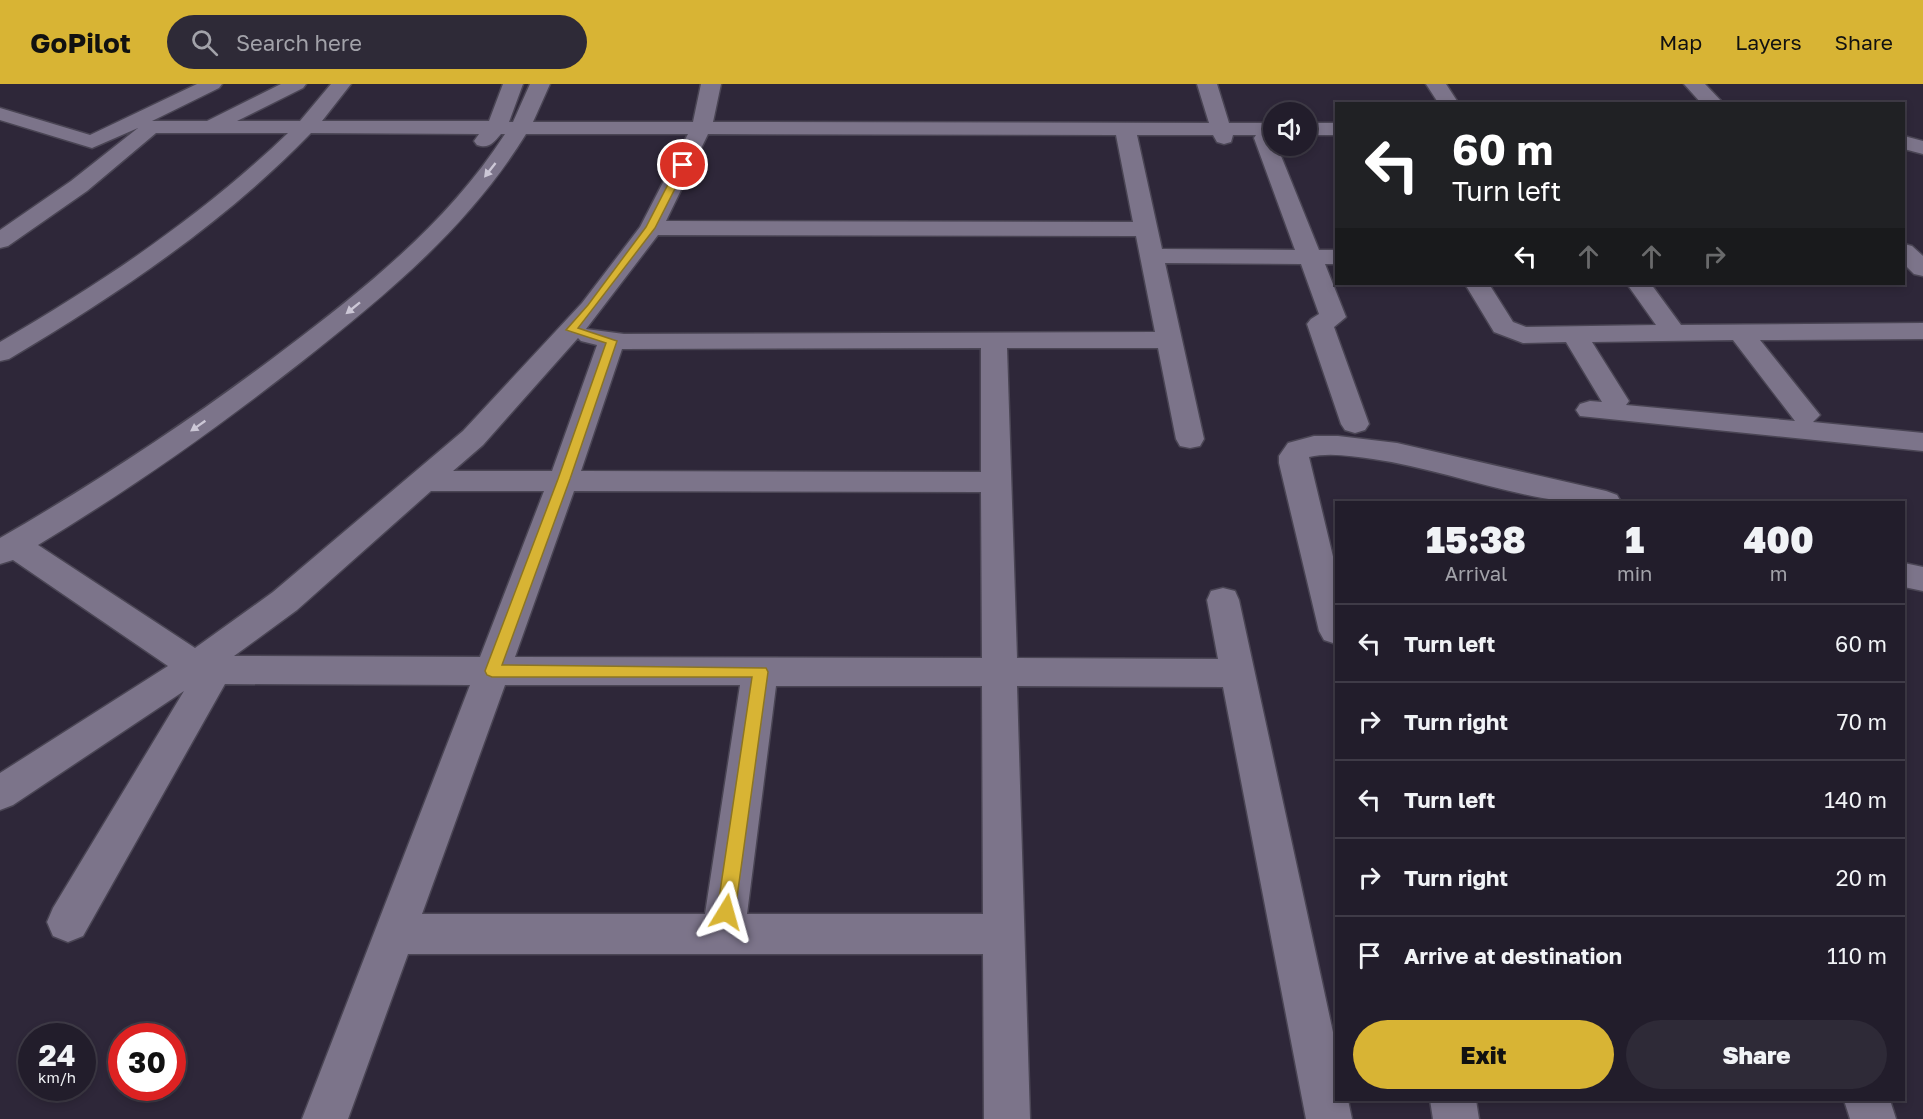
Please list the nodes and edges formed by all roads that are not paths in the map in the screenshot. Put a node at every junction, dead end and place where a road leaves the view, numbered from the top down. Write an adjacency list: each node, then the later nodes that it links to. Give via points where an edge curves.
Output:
1 (212, 84): 14 (street, via 92,142)
2 (296, 84): 15 (street)
3 (341, 84): 20 (street)
4 (513, 84): 18 (street)
5 (540, 84): 18 (street)
6 (711, 84): 21 (street)
7 (1207, 84): 23 (street)
8 (1436, 84): 11 (street)
9 (1673, 84): 12 (street)
10 (1694, 84): 13 (street)
11 (1448, 102)
12 (1690, 102)
13 (1712, 102)
14 (0, 114)
15 (211, 127): 19 (street); 20 (street)
16 (1317, 129): 17 (street)
17 (1335, 129)
18 (506, 131): 20 (street); 21 (street); 58 (street, via 454,178 405,234 296,327); 58 (street, one-way to 58, via 439,231 326,330 154,456)
19 (146, 132): 20 (street); 32 (street, via 79,186)
20 (302, 132): 49 (street, via 209,215 104,289)
21 (699, 132): 22 (street); 30 (street)
22 (1127, 133): 23 (street); 31 (street)
23 (1223, 133): 24 (street)
24 (1263, 135)
25 (1317, 138): 26 (street)
26 (1335, 138)
27 (1905, 142): 28 (street)
28 (1923, 148)
29 (1277, 156): 35 (street)
30 (651, 228): 31 (street); 40 (street)
31 (1147, 229): 34 (street)
32 (0, 241)
33 (1905, 252): 37 (street)
34 (1152, 256): 35 (street); 46 (street)
35 (1310, 257): 36 (street); 51 (street, via 1334,317 1320,324)
36 (1335, 257)
37 (1923, 269)
38 (1478, 285): 44 (street, via 1503,327 1523,335)
39 (1640, 285): 43 (street)
40 (572, 330): 47 (street); 55 (street, via 473,438)
41 (1913, 331): 42 (street); 48 (street)
42 (1740, 332): 43 (street); 50 (street)
43 (1674, 333): 44 (street)
44 (1575, 336): 53 (street, via 1602,405)
45 (994, 340): 46 (street); 47 (street); 56 (street)
46 (1168, 340): 52 (street)
47 (612, 341): 54 (street)
48 (1923, 352)
49 (0, 353)
50 (1806, 415)
51 (1355, 424)
52 (1190, 439)
53 (1923, 442)
54 (564, 479): 55 (street); 56 (street); 64 (street)
55 (424, 480): 63 (street)
56 (997, 482): 66 (street)
57 (1602, 501): 62 (street, via 1397,453 1338,445 1298,450 1294,463)
58 (5, 542): 63 (street)
59 (1905, 575): 60 (street)
60 (1923, 579)
61 (1223, 600): 67 (street)
62 (1335, 627)
63 (205, 668): 64 (street); 68 (street); 69 (street)
64 (492, 671): 65 (street); 70 (street)
65 (760, 672): 66 (street); 71 (street)
66 (1000, 672): 67 (street); 72 (street)
67 (1238, 673): 77 (street)
68 (0, 794)
69 (68, 922)
70 (394, 934): 71 (street); 75 (street)
71 (723, 934): 72 (street)
72 (1004, 934): 76 (street)
73 (1453, 1101): 78 (street)
74 (1867, 1101): 79 (street)
75 (325, 1119)
76 (1006, 1119)
77 (1329, 1119)
78 (1456, 1119)
79 (1873, 1119)

